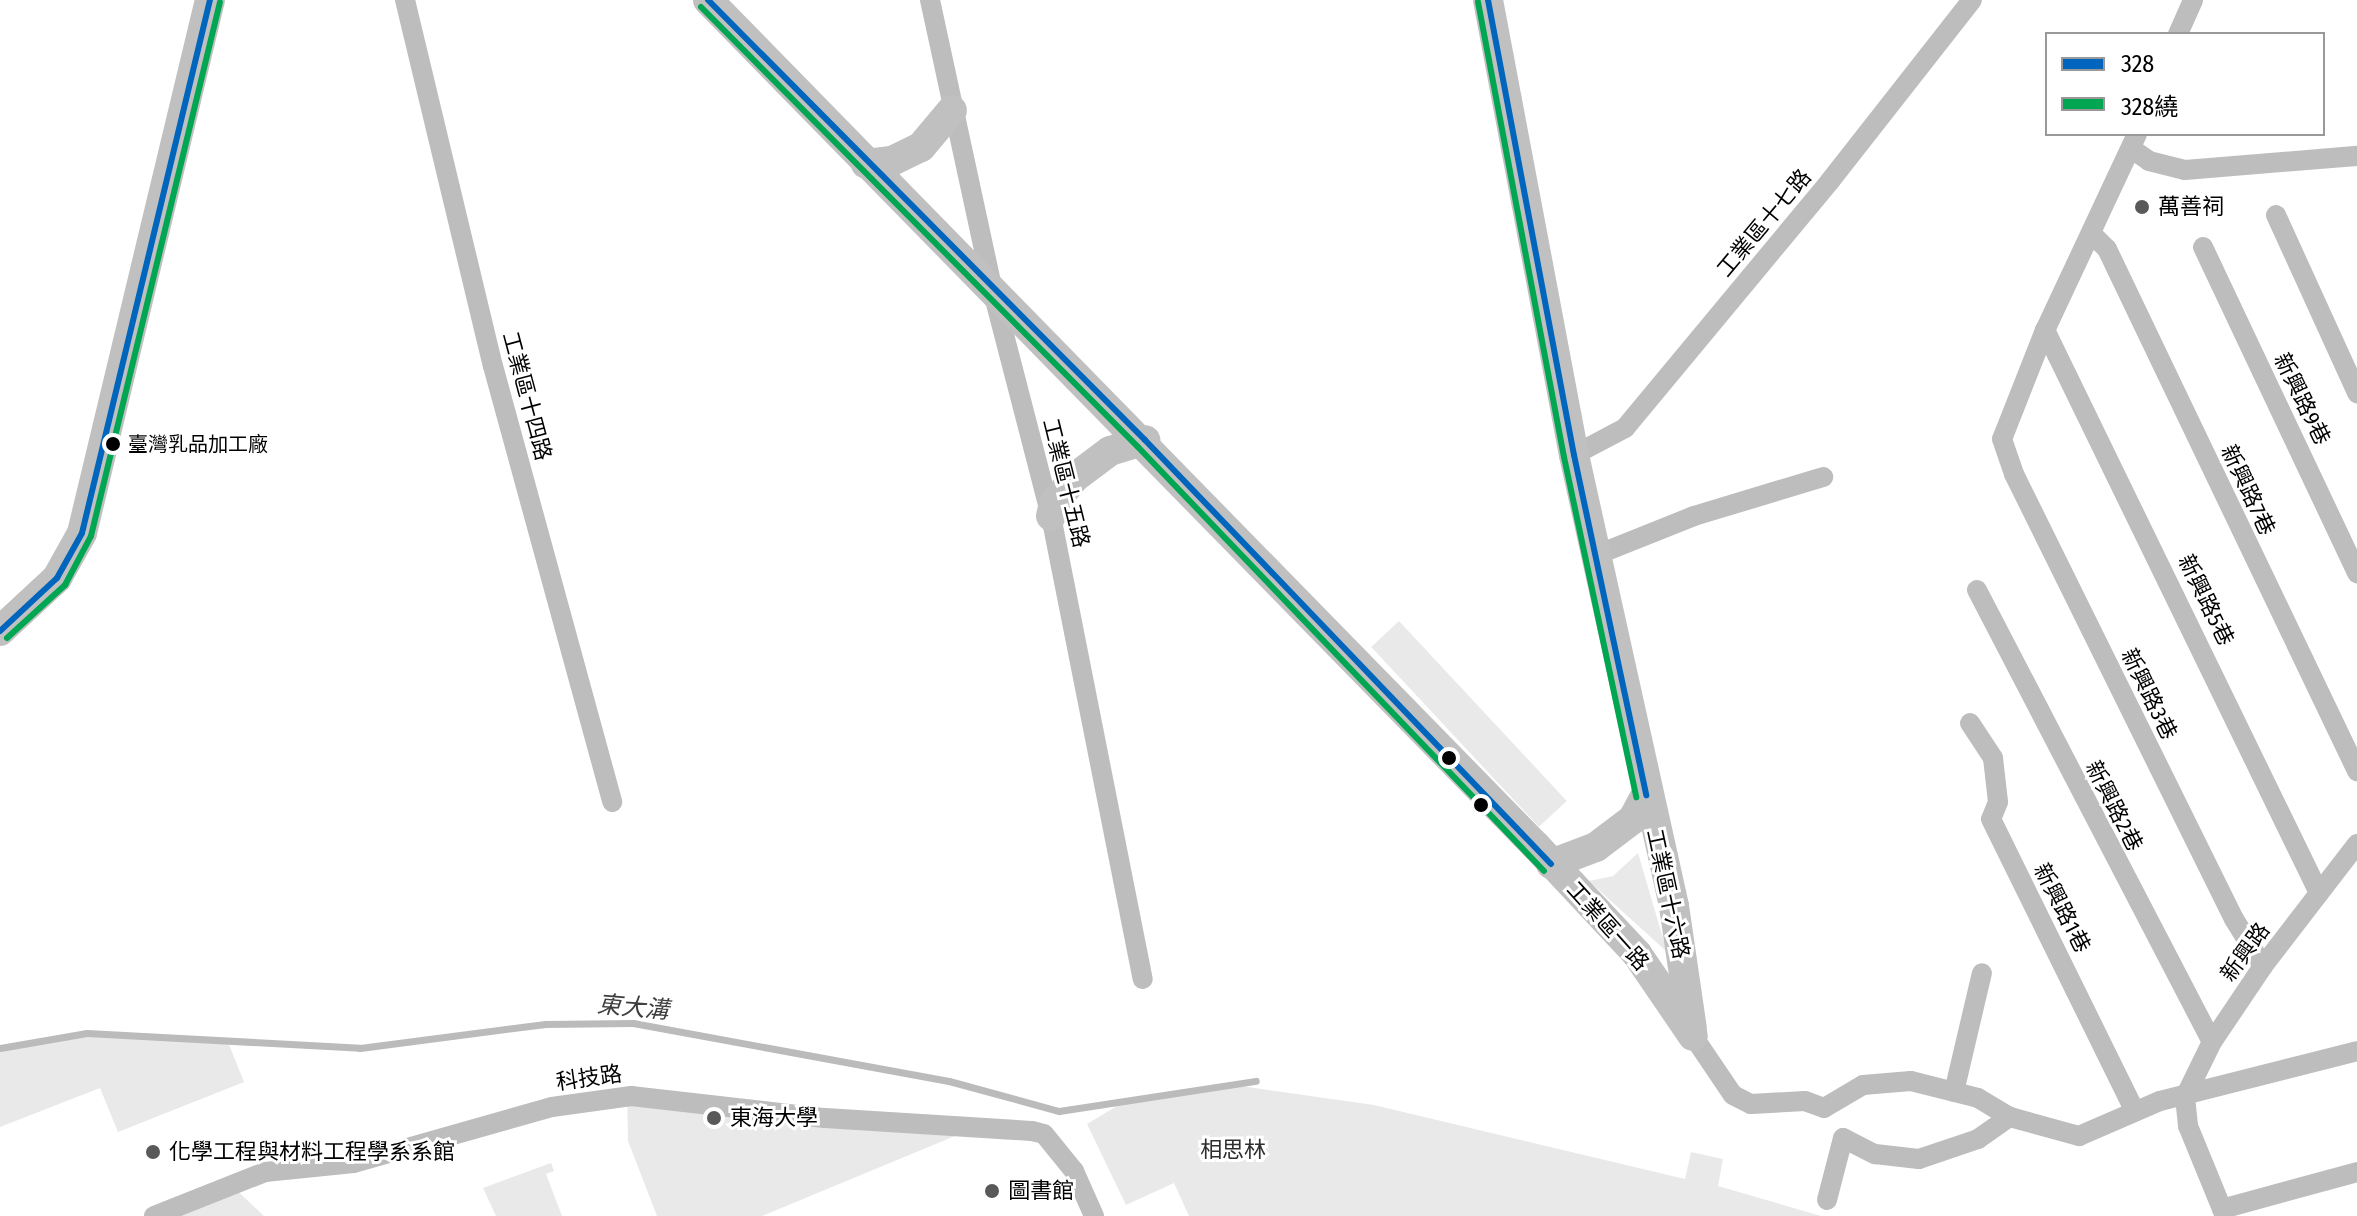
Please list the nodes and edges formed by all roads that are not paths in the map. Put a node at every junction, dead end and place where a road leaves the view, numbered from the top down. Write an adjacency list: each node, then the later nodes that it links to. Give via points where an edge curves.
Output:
1 (210, 0): 26 (street, via 82,533 57,578)
2 (405, 0): 30 (street, 工業區十四路, via 493,366)
3 (708, 0): 12 (street, 工業區一路)
4 (930, 0): 9 (street, 工業區十五路)
5 (1488, 0): 20 (street, 工業區十六路)
6 (1972, 0): 20 (street, 工業區十七路, via 1625,428)
7 (2193, 0): 8 (street)
8 (2179, 32)
9 (952, 110): 12 (street, via 921,147 892,161); 16 (street, 工業區十五路)
10 (2135, 142): 11 (street, via 2149,161 2185,170); 14 (street)
11 (2357, 156)
12 (866, 164): 16 (street, 工業區一路)
13 (2276, 215): 18 (street)
14 (2091, 233): 17 (street); 28 (street, 新興路7巷, via 2107,249)
15 (2203, 247): 24 (street, 新興路9巷)
16 (993, 292): 19 (street, 工業區一路); 22 (street, 工業區十五路)
17 (2045, 330): 33 (street, 新興路5巷); 34 (street, 新興路3巷, via 2002,439 2014,474 2234,919)
18 (2357, 393)
19 (1145, 440): 22 (street, via 1110,451 1074,478 1054,503); 32 (street, 工業區一路)
20 (1574, 455): 23 (street, 工業區十六路)
21 (1823, 477): 23 (street, via 1694,516)
22 (1051, 516): 36 (street, 工業區十五路)
23 (1599, 554): 29 (street, 工業區十六路)
24 (2357, 573)
25 (1977, 590): 38 (street, 新興路2巷)
26 (0, 630)
27 (1970, 723): 43 (street, 新興路1巷, via 1993,758 1998,802 1991,819)
28 (2357, 771)
29 (1646, 795): 32 (street, via 1633,819 1596,847); 37 (street, 工業區十六路, via 1674,906)
30 (612, 802)
31 (2357, 844): 33 (street, 新興路)
32 (1551, 864): 37 (street, 工業區一路, via 1637,954)
33 (2319, 893): 34 (street, 新興路)
34 (2263, 966): 38 (street, 新興路)
35 (1982, 973): 40 (street)
36 (1143, 979)
37 (1693, 1036): 42 (street, via 1733,1095 1751,1104 1805,1101)
38 (2212, 1042): 41 (street, 新興路)
39 (2357, 1051): 41 (street)
40 (1954, 1092): 42 (street, via 1911,1081 1863,1085); 44 (street)
41 (2185, 1097): 43 (street); 48 (street, via 2188,1126)
42 (1824, 1108): 45 (street)
43 (2135, 1112): 44 (street, via 2079,1136)
44 (2010, 1117): 45 (street, via 1978,1139 1919,1159 1875,1154)
45 (1843, 1138): 47 (street)
46 (2357, 1172): 48 (street)
47 (1827, 1200)
48 (2224, 1212)
49 (154, 1216): 50 (street, 科技路, via 265,1172 354,1163 603,1097 631,1096 1044,1134 1074,1171)
50 (1094, 1216)

